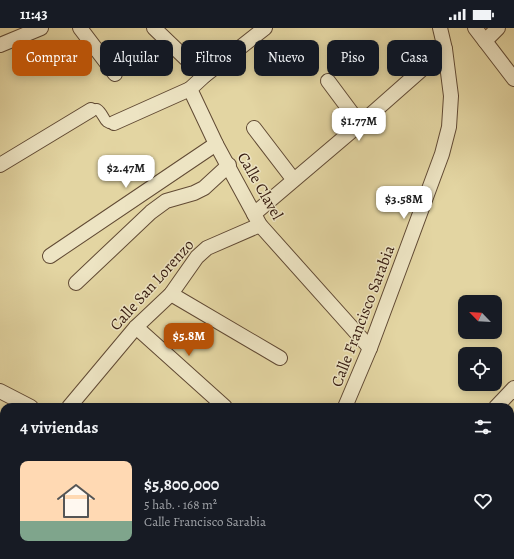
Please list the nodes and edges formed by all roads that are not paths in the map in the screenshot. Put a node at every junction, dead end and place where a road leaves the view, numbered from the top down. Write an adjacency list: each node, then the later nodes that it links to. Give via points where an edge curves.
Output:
1 (41, 28): 9 (street)
2 (80, 28): 11 (street)
3 (154, 28): 14 (street, Calle Clavel)
4 (265, 28): 14 (street)
5 (440, 28): 10 (street, Calle Francisco Sarabia)
6 (475, 28): 8 (street)
7 (498, 28): 8 (street)
8 (485, 41): 12 (street)
9 (0, 45)
10 (445, 49): 17 (street, Calle San Lorenzo); 28 (street, Calle Francisco Sarabia, via 451,96 449,127 442,154)
11 (100, 54)
12 (514, 79)
13 (328, 81): 17 (street)
14 (196, 83): 16 (street); 19 (street, Calle Clavel)
15 (91, 110): 16 (street, via 97,109 102,112 105,122); 20 (street)
16 (114, 123)
17 (360, 124): 22 (street, Calle San Lorenzo)
18 (254, 128): 22 (street)
19 (216, 144): 21 (street, Calle Clavel); 24 (street)
20 (0, 165)
21 (228, 165): 23 (street, Calle Clavel); 25 (street, via 204,188 166,201 151,212)
22 (293, 180): 23 (street, Calle San Lorenzo)
23 (257, 220): 26 (street, Calle San Lorenzo, via 207,248 197,257); 28 (street, Calle Clavel)
24 (50, 256)
25 (76, 283)
26 (171, 294): 27 (street, Calle San Lorenzo); 29 (street)
27 (136, 327): 33 (street, Calle San Lorenzo); 34 (street)
28 (370, 348): 35 (street, Calle Francisco Sarabia)
29 (280, 358)
30 (514, 389): 36 (street)
31 (0, 392): 32 (street)
32 (23, 403)
33 (72, 403)
34 (221, 403)
35 (347, 403)
36 (500, 403)

